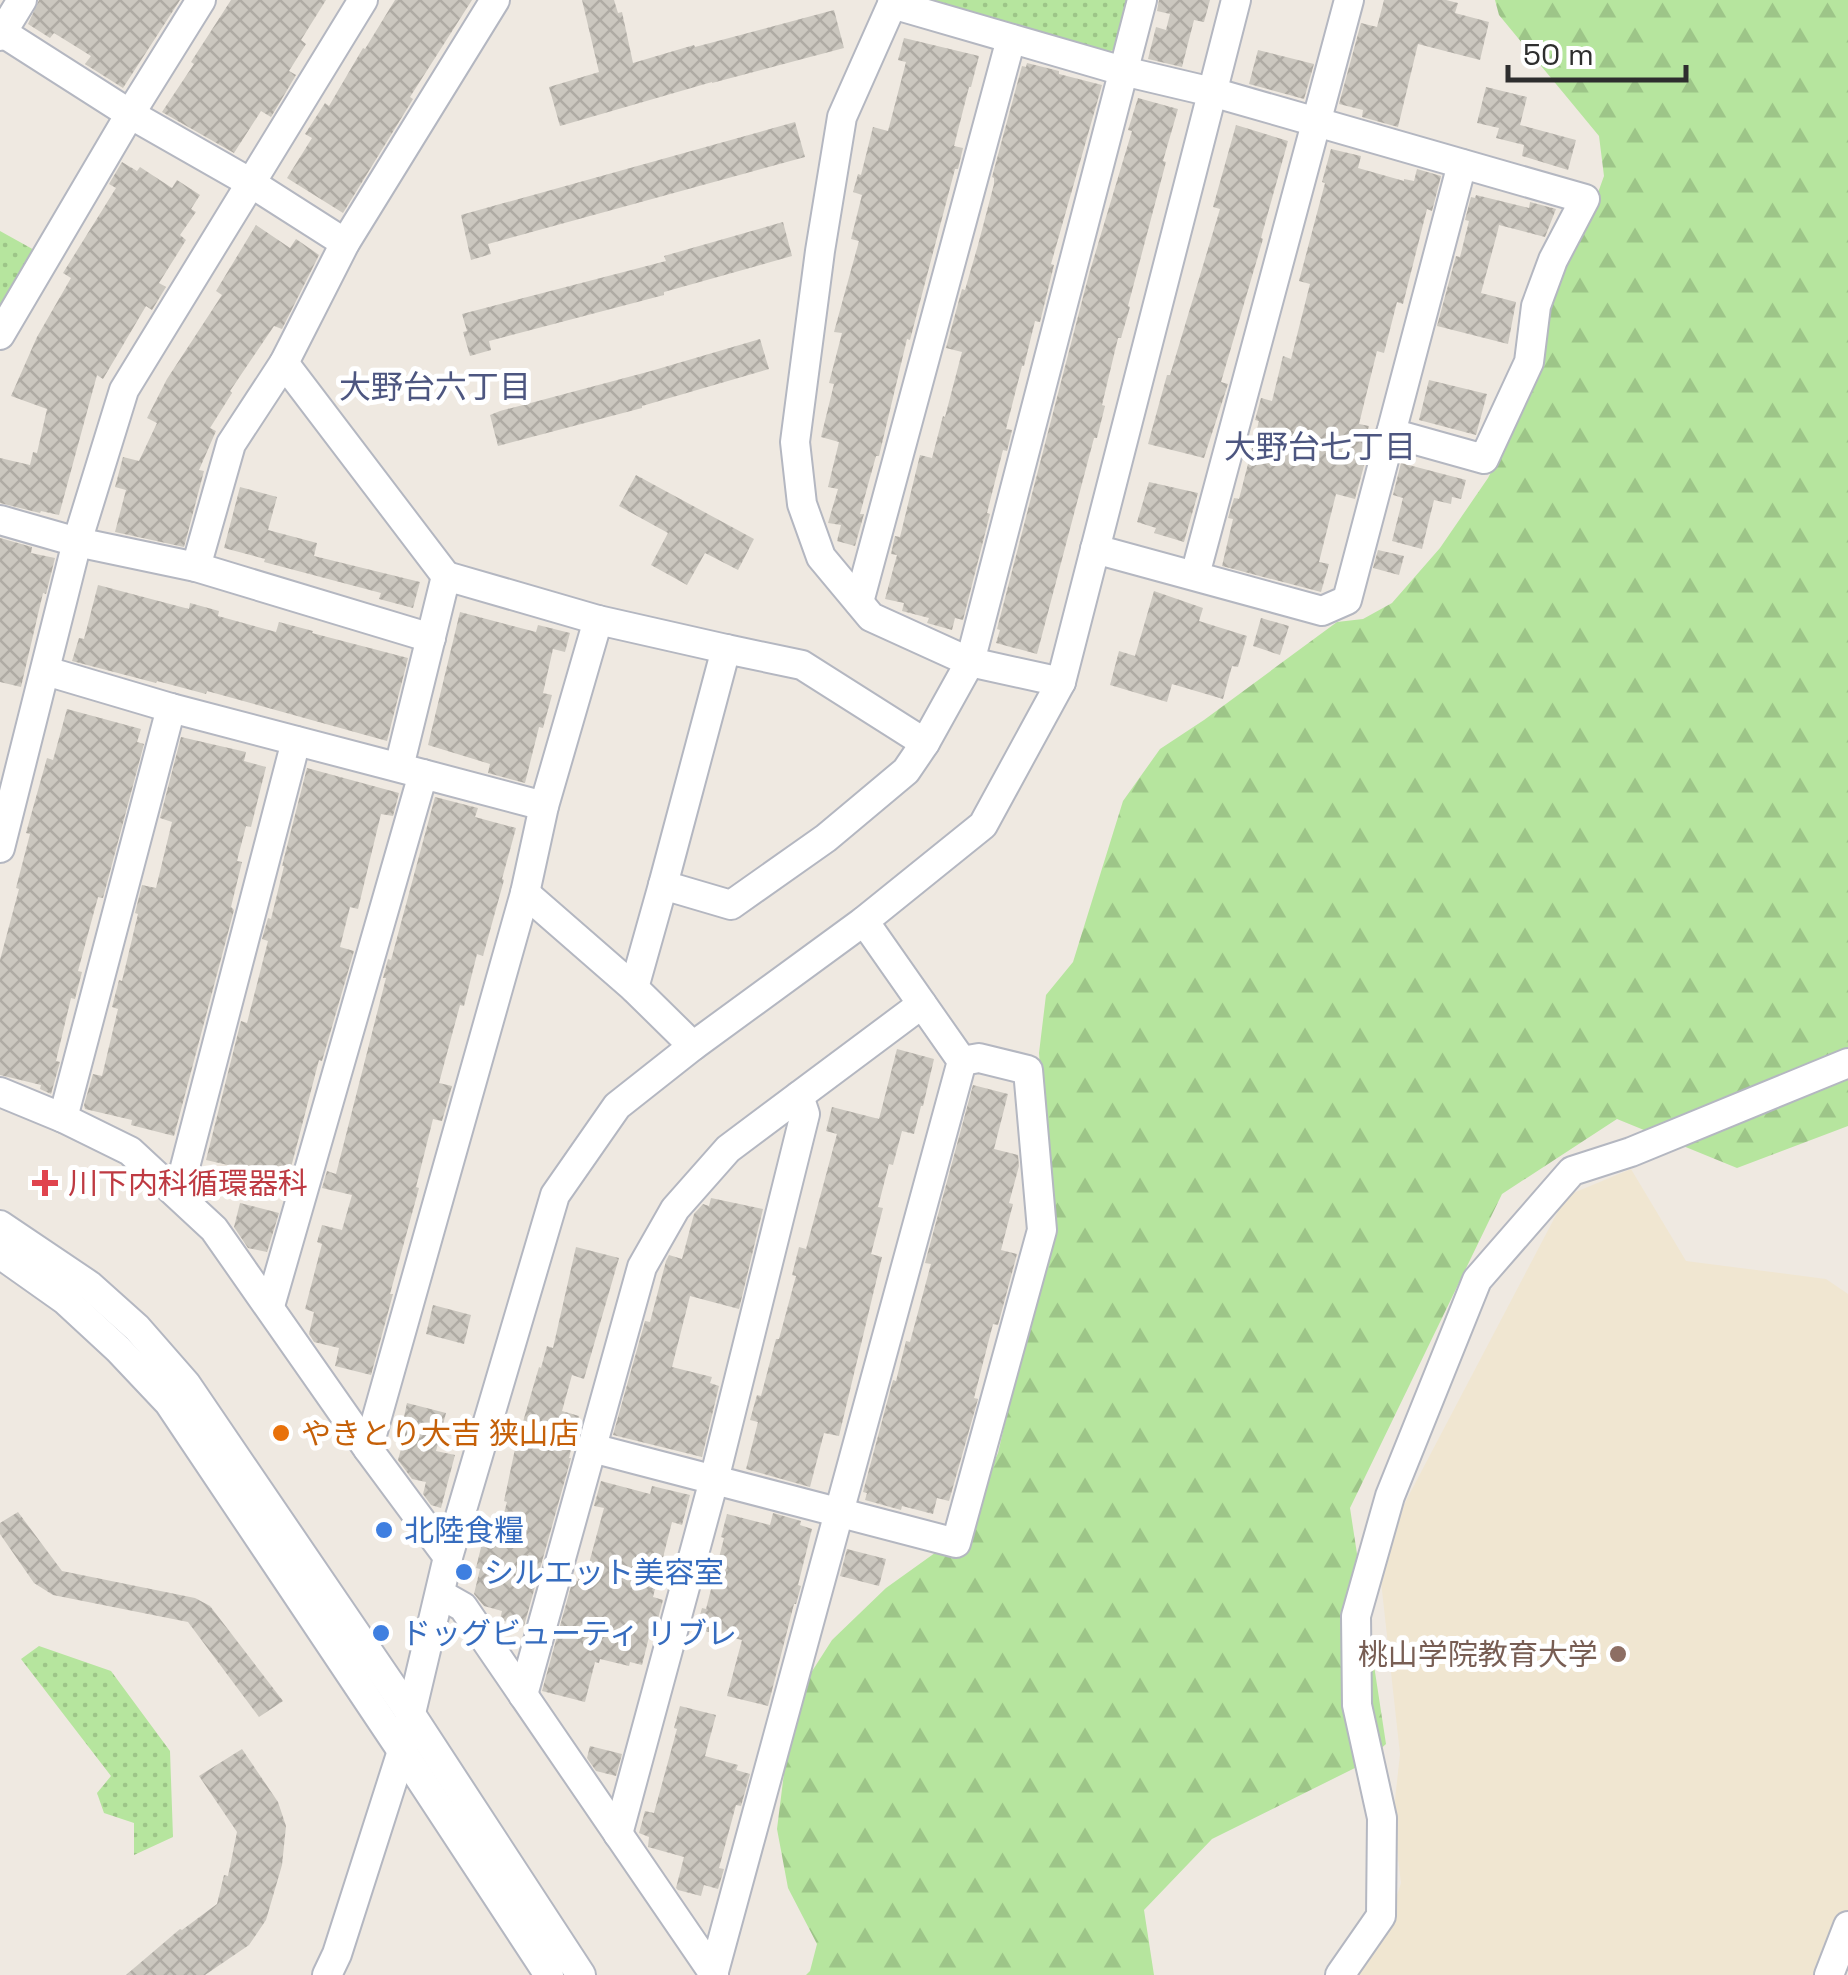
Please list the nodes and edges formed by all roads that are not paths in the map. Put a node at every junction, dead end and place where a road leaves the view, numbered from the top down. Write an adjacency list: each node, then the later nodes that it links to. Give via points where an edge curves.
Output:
1 (22, 0): 9 (street)
2 (201, 0): 13 (street)
3 (362, 0): 16 (street)
4 (495, 0): 17 (street)
5 (1142, 0): 11 (street)
6 (1236, 0): 12 (street)
7 (1349, 0): 14 (street)
8 (893, 2): 10 (street); 27 (street, via 842,117 795,442 802,504 822,557)
9 (1, 33): 13 (street)
10 (1011, 38): 11 (street); 27 (street)
11 (1122, 71): 12 (street); 31 (street)
12 (1212, 92): 14 (street); 23 (street)
13 (130, 114): 16 (street); 18 (street)
14 (1316, 123): 15 (street); 25 (street)
15 (1462, 164): 20 (street); 20 (street, via 1585,198 1553,260 1536,306 1528,362 1484,458)
16 (251, 182): 17 (street); 22 (street, via 124,390)
17 (344, 243): 19 (street)
18 (0, 335)
19 (284, 363): 24 (street, via 231,444); 26 (street)
20 (1391, 432): 25 (street, via 1347,600 1322,611)
21 (0, 520): 22 (street)
22 (77, 542): 24 (street); 32 (street)
23 (1095, 550): 25 (street); 33 (street)
24 (196, 568): 29 (street)
25 (1195, 575)
26 (446, 576): 28 (street); 29 (street)
27 (860, 602): 31 (street, via 871,617)
28 (598, 620): 30 (street); 38 (street)
29 (430, 638): 37 (street)
30 (726, 649): 36 (street, via 802,665); 40 (street)
31 (970, 662): 33 (street); 36 (street)
32 (46, 671): 34 (street); 39 (street)
33 (1061, 682): 42 (street, via 983,825)
34 (171, 708): 35 (street); 50 (street)
35 (296, 741): 37 (street); 51 (street)
36 (925, 743): 40 (street, via 906,770 826,838 731,905)
37 (411, 770): 38 (street); 54 (street)
38 (544, 806): 41 (street)
39 (0, 848)
40 (663, 885): 43 (street)
41 (525, 893): 43 (street); 56 (street)
42 (864, 921): 44 (street); 45 (street)
43 (634, 988): 45 (street)
44 (922, 1004): 46 (street); 49 (street)
45 (693, 1046): 59 (street, via 617,1106 555,1196)
46 (962, 1062): 58 (street); 58 (street, via 979,1058 1028,1070 1042,1230 956,1542)
47 (1848, 1063): 70 (street, via 1572,1171 1477,1280 1390,1496 1356,1616 1357,1705 1382,1818 1381,1916)
48 (0, 1092): 50 (street)
49 (799, 1096): 55 (street, via 728,1149 675,1209 642,1267); 57 (street, via 805,1114)
50 (63, 1118): 51 (street, via 130,1152)
51 (178, 1194): 54 (street, via 214,1229)
52 (0, 1225): 62 (street, via 89,1285 186,1384)
53 (0, 1254): 63 (street, via 65,1300 169,1403)
54 (270, 1306): 56 (street)
55 (592, 1448): 57 (street); 61 (street)
56 (368, 1449): 59 (street)
57 (714, 1480): 58 (street); 64 (street)
58 (840, 1512): 66 (street)
59 (448, 1557): 60 (street)
60 (440, 1594): 61 (street, via 463,1607); 62 (street)
61 (523, 1695): 64 (street)
62 (410, 1712): 63 (street); 69 (street)
63 (402, 1751): 67 (street); 68 (street)
64 (618, 1834): 66 (street)
65 (1848, 1926): 71 (street)
66 (713, 1974)
67 (326, 1975)
68 (549, 1975)
69 (581, 1975)
70 (1340, 1975)
71 (1829, 1975)

